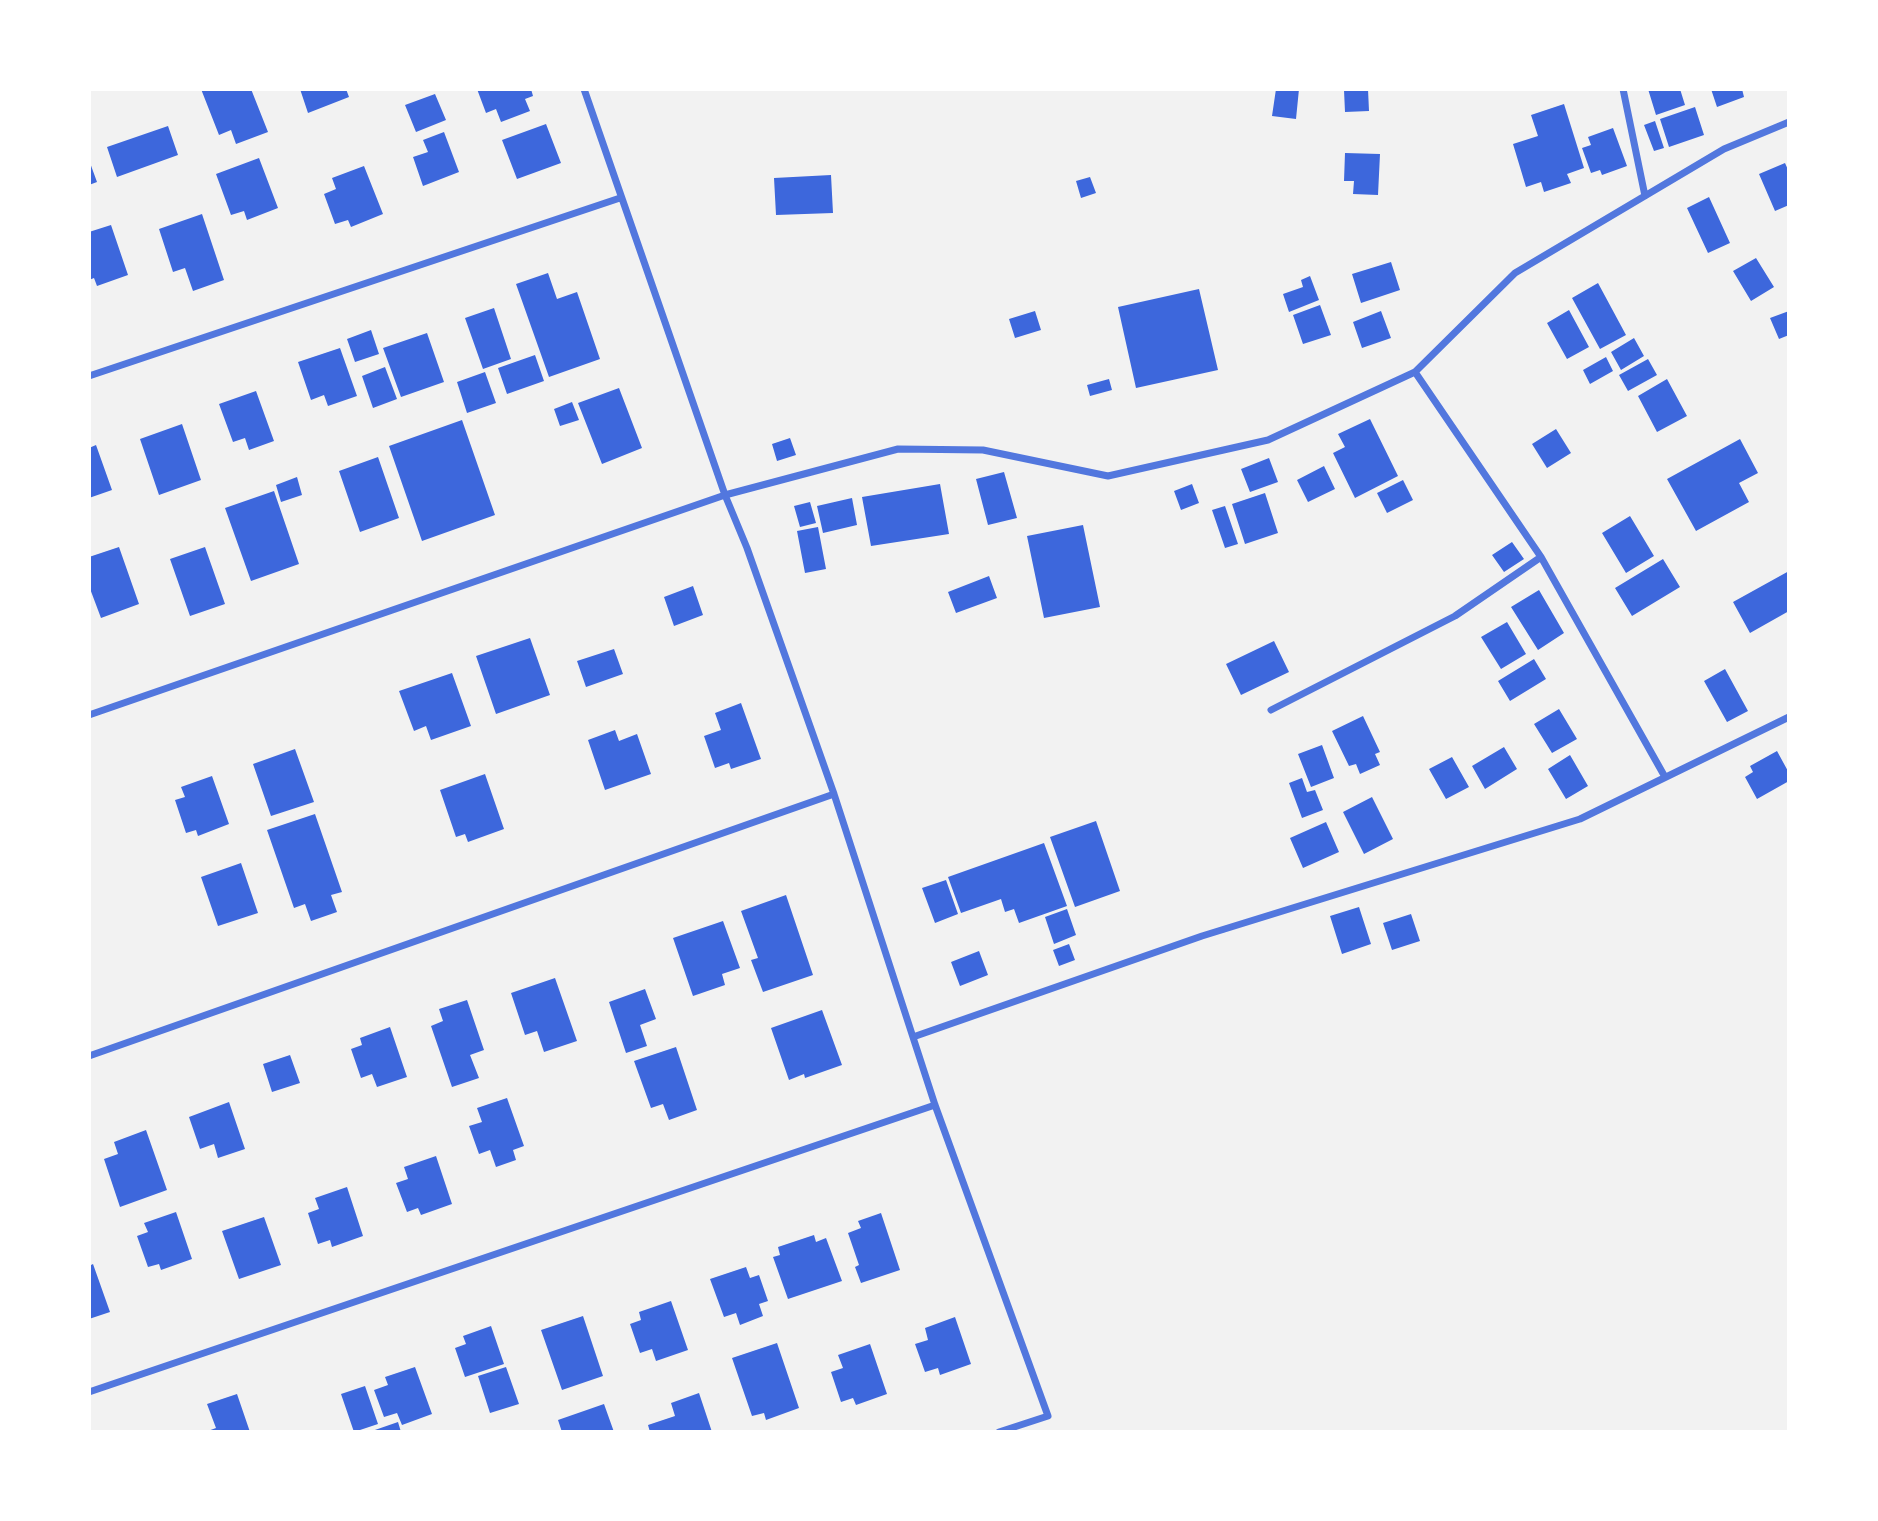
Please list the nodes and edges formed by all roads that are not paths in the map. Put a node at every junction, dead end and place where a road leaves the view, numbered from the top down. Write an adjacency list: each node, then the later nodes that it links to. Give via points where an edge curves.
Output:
1 (584, 89): 5 (street)
2 (1623, 89): 4 (street)
3 (1789, 122): 4 (street, via 1724,149)
4 (1645, 196): 6 (street, via 1515,273)
5 (620, 198): 7 (street); 8 (street)
6 (1415, 372): 8 (street, via 1268,440 1108,476 983,450 898,449); 9 (street)
7 (89, 376)
8 (725, 495): 11 (street); 14 (street)
9 (1541, 557): 10 (street, via 1455,616); 13 (street)
10 (1271, 710)
11 (89, 715)
12 (1789, 717): 13 (street)
13 (1665, 777): 15 (street, via 1580,820 1202,936)
14 (834, 794): 15 (street); 16 (street)
15 (913, 1037): 17 (street)
16 (89, 1056)
17 (935, 1105): 18 (street); 19 (street, via 1048,1416)
18 (89, 1392)
19 (999, 1432)

